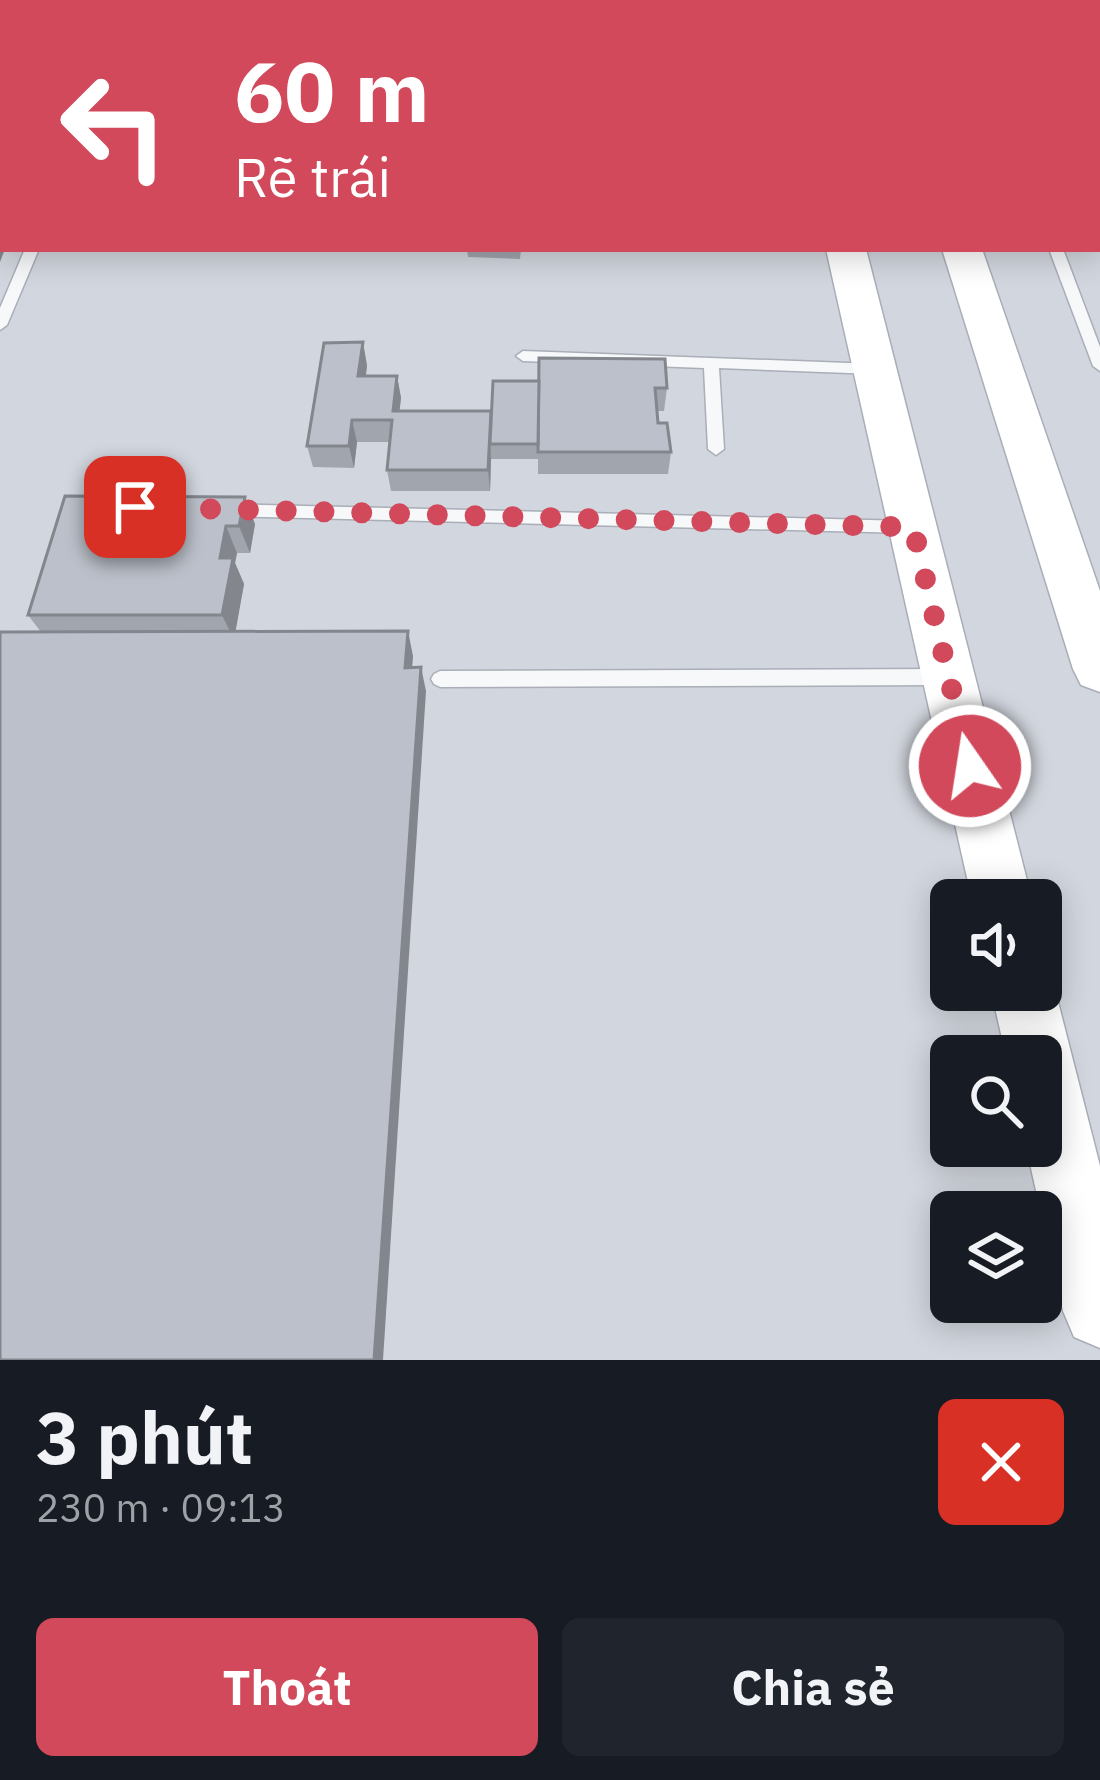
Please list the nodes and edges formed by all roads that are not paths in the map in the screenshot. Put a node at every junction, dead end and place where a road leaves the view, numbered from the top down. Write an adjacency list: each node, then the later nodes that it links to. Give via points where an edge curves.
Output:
1 (31, 252): 5 (lane)
2 (847, 252): 9 (main road)
3 (963, 252): 13 (main road)
4 (1057, 252): 8 (lane)
5 (0, 325)
6 (523, 356): 7 (lane)
7 (711, 363): 9 (lane); 10 (lane)
8 (1100, 366)
9 (875, 369): 12 (main road)
10 (716, 449)
11 (207, 509): 12 (lane)
12 (913, 527): 14 (main road)
13 (1100, 669)
14 (949, 677): 15 (lane); 16 (main road)
15 (440, 679)
16 (997, 879)
17 (1062, 1152): 18 (main road)
18 (1100, 1311)

